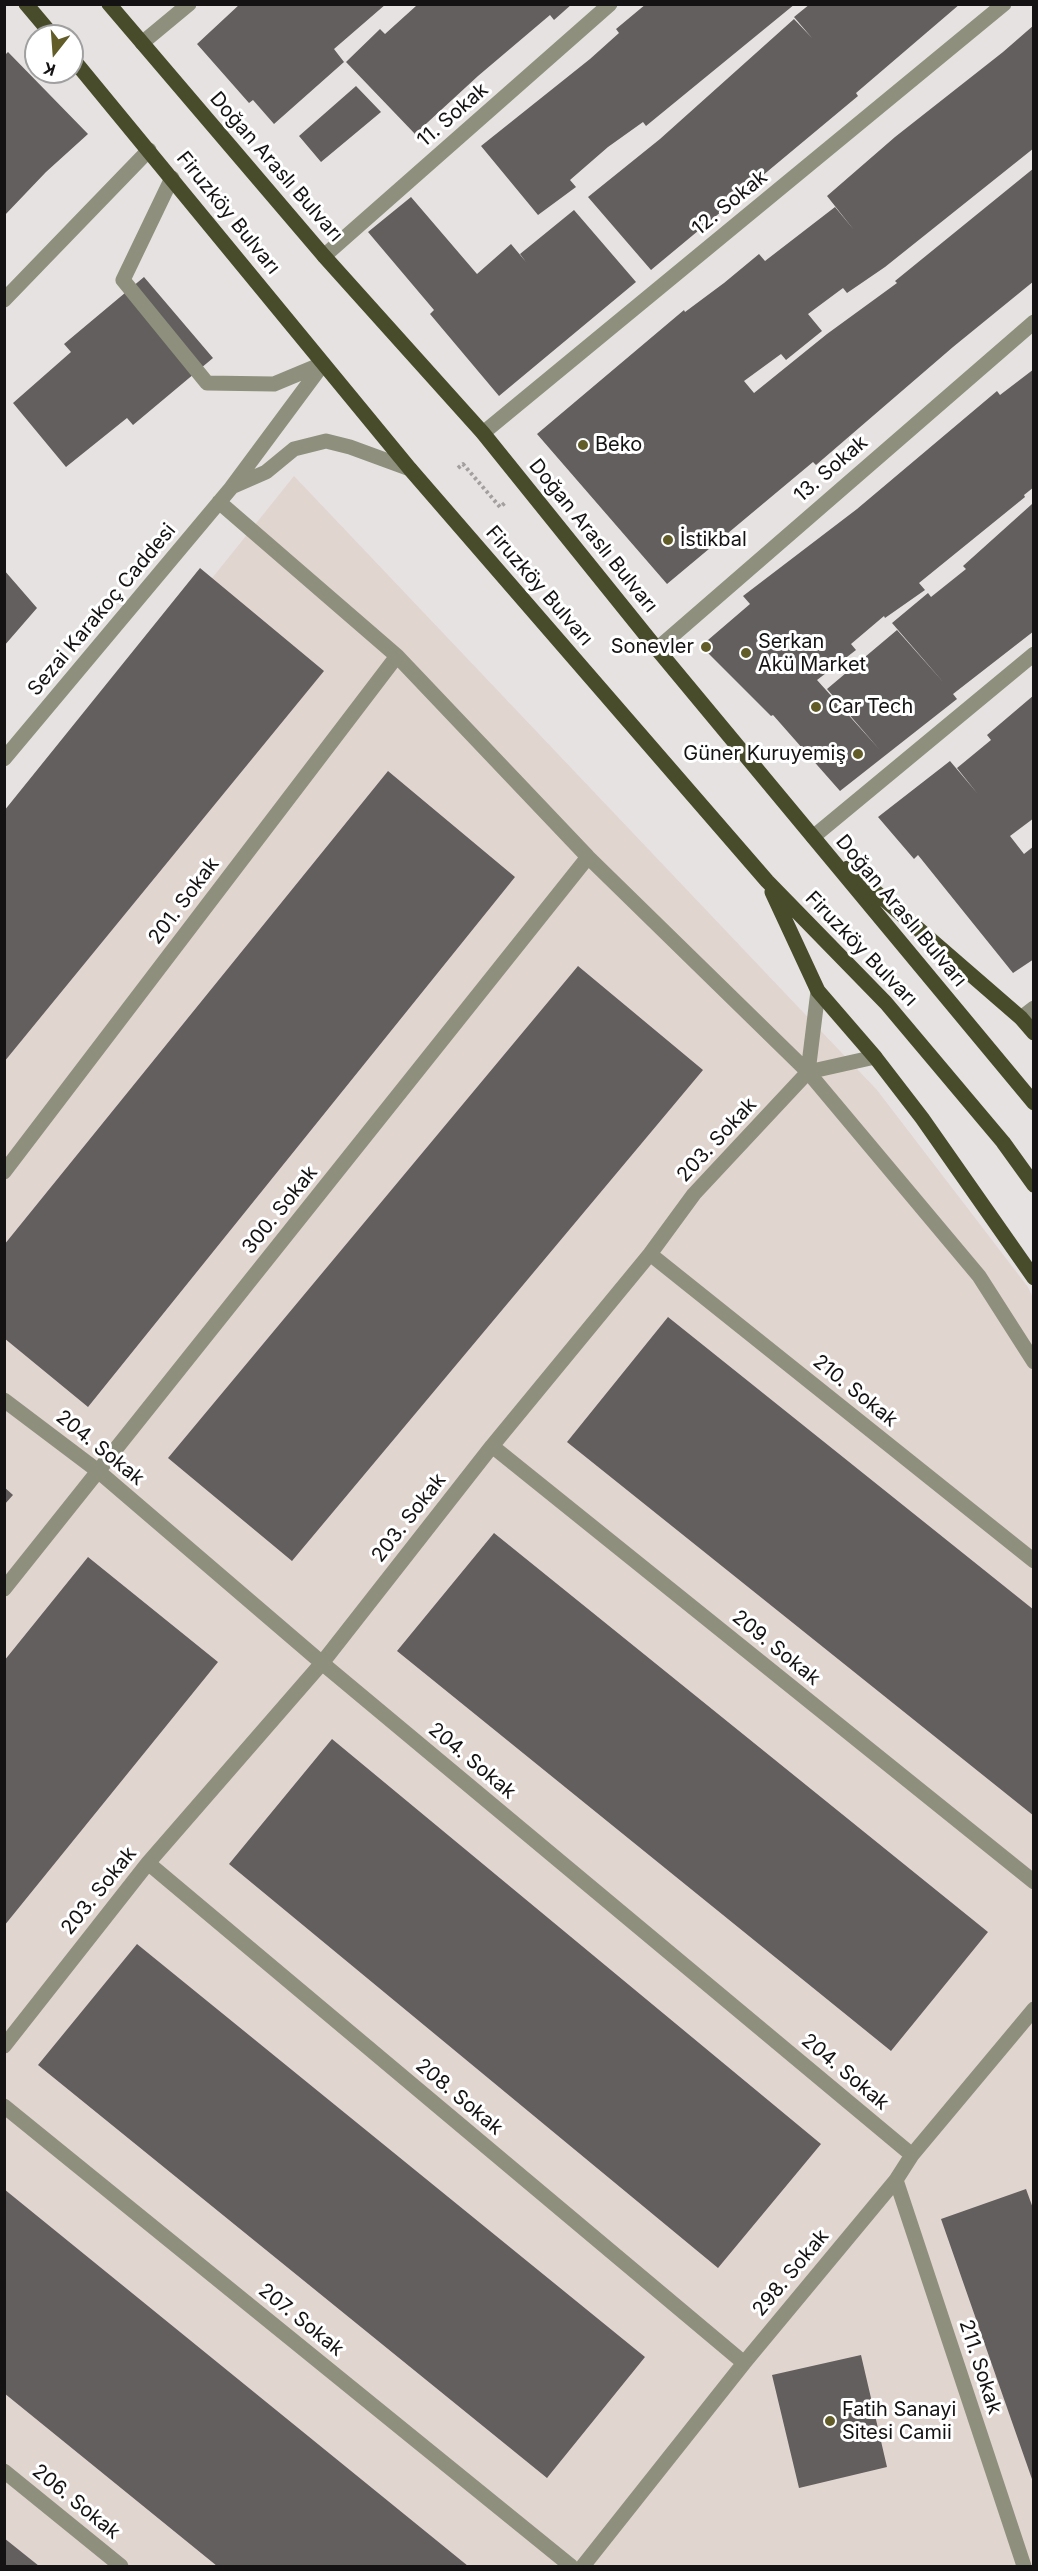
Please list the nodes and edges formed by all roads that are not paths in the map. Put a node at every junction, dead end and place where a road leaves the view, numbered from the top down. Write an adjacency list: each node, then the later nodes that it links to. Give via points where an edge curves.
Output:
1 (26, 4): 6 (main road)
2 (109, 4): 7 (main road, Doğan Araslı Bulvarı)
3 (189, 4): 7 (street)
4 (610, 4): 11 (street, 11. Sokak)
5 (1004, 4): 15 (street, 12. Sokak)
6 (43, 24)
7 (142, 43): 11 (main road, Doğan Araslı Bulvarı)
8 (84, 72): 9 (main road, Firuzköy Bulvarı)
9 (149, 150): 10 (main road, Firuzköy Bulvarı); 12 (street)
10 (172, 178): 14 (main road, Firuzköy Bulvarı); 14 (street, via 123,280 207,383 274,384)
11 (324, 256): 15 (main road, Doğan Araslı Bulvarı)
12 (4, 300)
13 (1034, 322): 19 (street, 13. Sokak)
14 (322, 364): 16 (main road, Firuzköy Bulvarı); 17 (street, Sezai Karakoç Caddesi)
15 (483, 433): 19 (main road, Doğan Araslı Bulvarı)
16 (410, 470): 17 (street, via 326,441 294,448 266,472); 25 (main road, Firuzköy Bulvarı)
17 (231, 488): 18 (street, Sezai Karakoç Caddesi)
18 (219, 502): 21 (street); 22 (street, Sezai Karakoç Caddesi)
19 (657, 649): 23 (main road, Doğan Araslı Bulvarı)
20 (1034, 654): 23 (street)
21 (398, 656): 24 (street); 33 (street, 201. Sokak)
22 (4, 759)
23 (813, 837): 28 (main road); 32 (main road, Doğan Araslı Bulvarı)
24 (588, 857): 31 (street); 40 (street, 300. Sokak)
25 (767, 881): 26 (main road); 34 (main road, Firuzköy Bulvarı, via 886,1003 1003,1142)
26 (818, 991): 30 (main road); 31 (street)
27 (1034, 1008): 28 (street)
28 (1021, 1018): 29 (main road)
29 (1034, 1034)
30 (875, 1057): 31 (street); 36 (main road)
31 (808, 1072): 35 (street, 203. Sokak, via 694,1194); 37 (street, via 979,1276)
32 (1034, 1103)
33 (4, 1172)
34 (1034, 1185)
35 (650, 1254): 39 (street, 203. Sokak); 41 (street, 210. Sokak)
36 (1034, 1278)
37 (1034, 1362)
38 (4, 1400): 40 (street, 204. Sokak)
39 (492, 1446): 43 (street, 203. Sokak); 45 (street, 209. Sokak)
40 (98, 1471): 42 (street, 300. Sokak); 43 (street, 204. Sokak)
41 (1034, 1561)
42 (4, 1589)
43 (322, 1663): 44 (street, 203. Sokak); 49 (street, 204. Sokak)
44 (148, 1863): 47 (street, 203. Sokak); 51 (street, 208. Sokak)
45 (1034, 1882)
46 (1034, 2009): 49 (street, 298. Sokak)
47 (4, 2046)
48 (4, 2106): 54 (street, 207. Sokak)
49 (912, 2155): 50 (street, 298. Sokak)
50 (896, 2180): 51 (street, 298. Sokak); 56 (street, 211. Sokak)
51 (744, 2362): 55 (street, 298. Sokak)
52 (4, 2471): 53 (street, 206. Sokak)
53 (121, 2566)
54 (571, 2566)
55 (583, 2566)
56 (1024, 2566)

